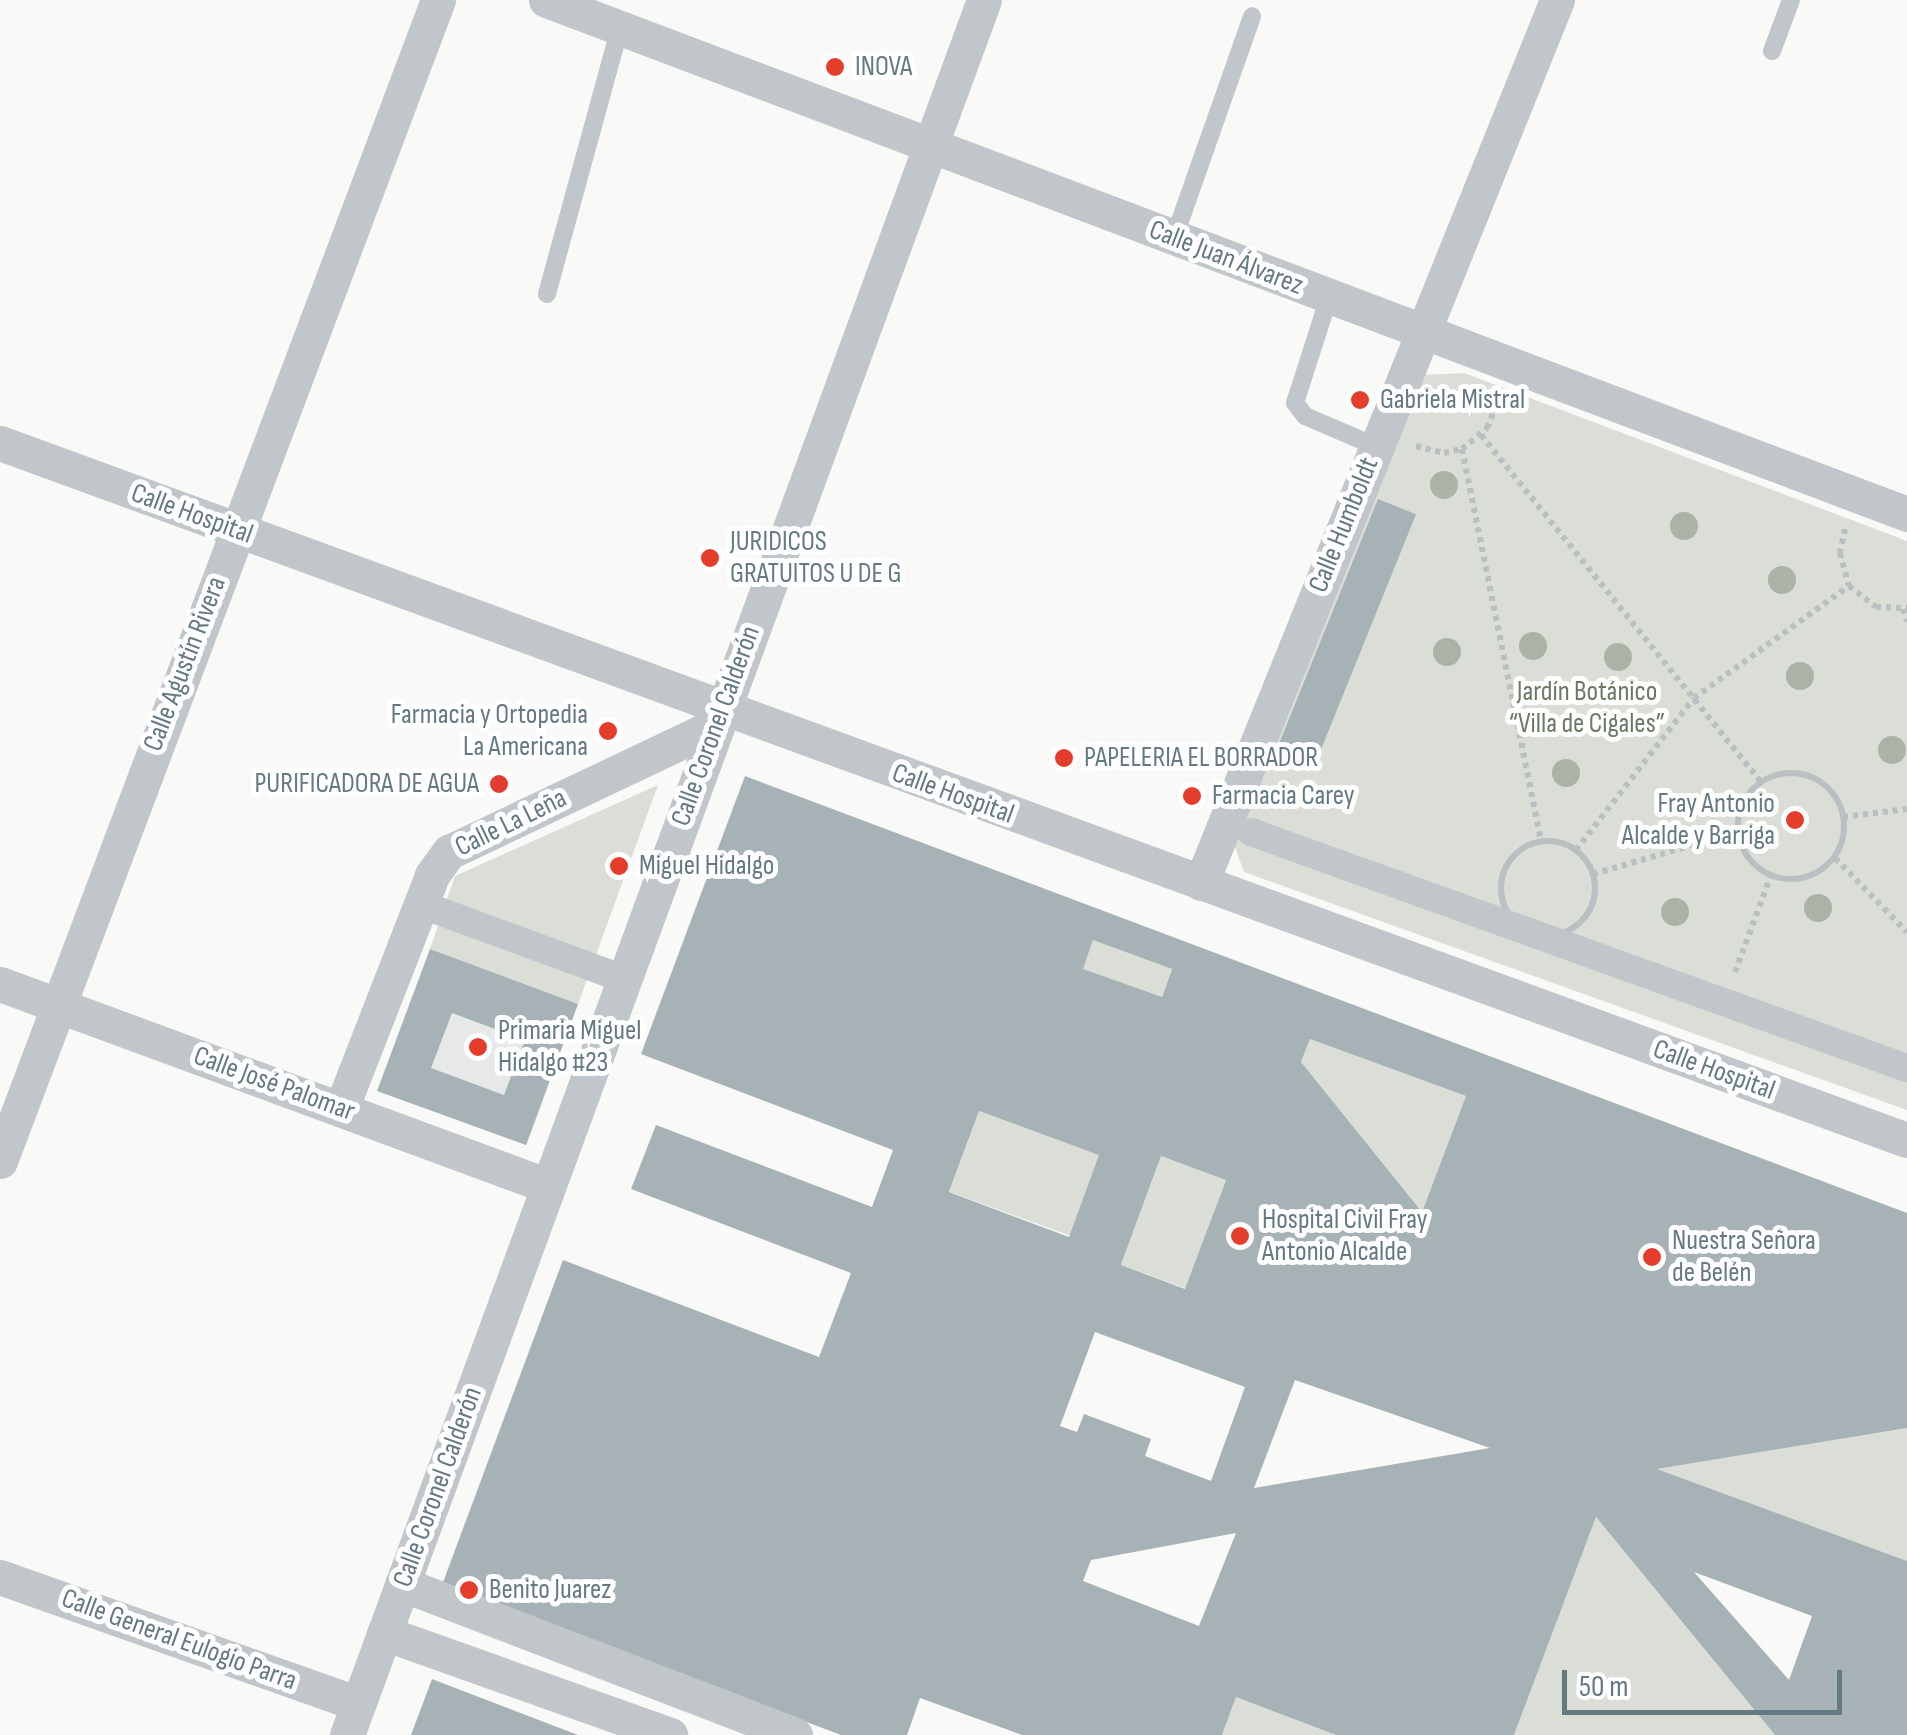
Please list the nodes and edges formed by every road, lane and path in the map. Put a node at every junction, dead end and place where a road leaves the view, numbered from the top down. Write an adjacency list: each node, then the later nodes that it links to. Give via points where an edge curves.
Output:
1 (438, 0): 21 (street, Calle Agustín Rivera)
2 (546, 0): 7 (street, Calle Juan Álvarez)
3 (984, 0): 9 (street, Calle Coronel Calderón)
4 (1556, 0): 13 (street, Calle Humboldt)
5 (1790, 0): 8 (lane)
6 (1252, 16): 10 (lane)
7 (620, 27): 9 (street, Calle Juan Álvarez); 11 (lane)
8 (1772, 51)
9 (930, 146): 10 (street, Calle Juan Álvarez); 26 (street, Calle Coronel Calderón)
10 (1174, 238): 12 (street, Calle Juan Álvarez)
11 (547, 294)
12 (1328, 297): 13 (street, Calle Juan Álvarez); 17 (lane, via 1294,403 1305,416)
13 (1421, 332): 17 (street, Calle Humboldt); 19 (street, Calle Juan Álvarez)
14 (1500, 398): 15 (path)
15 (1481, 435): 18 (path); 25 (path)
16 (0, 444): 21 (street, Calle Hospital)
17 (1390, 444): 18 (path); 37 (street, Calle Humboldt)
18 (1462, 449): 32 (path)
19 (1907, 514)
20 (1845, 529): 22 (path, via 1840,553)
21 (236, 530): 26 (street, Calle Hospital); 44 (street, Calle Agustín Rivera)
22 (1850, 586): 23 (path, via 1876,607); 25 (path)
23 (1905, 609): 24 (path)
24 (1907, 621)
25 (1694, 698): 27 (path); 33 (path)
26 (720, 717): 37 (street, Calle Hospital); 38 (street, Calle La Leña, via 448,852); 41 (street, Calle Coronel Calderón)
27 (1761, 782): 29 (path, via 1790,774 1818,781); 31 (path, via 1742,804)
28 (1907, 809): 29 (path)
29 (1843, 816): 34 (path)
30 (1251, 832): 40 (street)
31 (1738, 832): 35 (path); 36 (path, via 1751,861)
32 (1541, 842): 33 (path); 40 (path, via 1514,856 1501,885 1509,915)
33 (1576, 850): 35 (path)
34 (1834, 858): 36 (path, via 1810,876); 39 (path)
35 (1593, 874): 40 (path, via 1594,900 1578,926)
36 (1771, 875): 43 (path)
37 (1201, 883): 47 (street, Calle Hospital)
38 (420, 904): 41 (street); 46 (street, Calle La Leña)
39 (1907, 932)
40 (1534, 934): 43 (street)
41 (624, 979): 49 (street, Calle Coronel Calderón)
42 (0, 984): 44 (street, Calle José Palomar)
43 (1724, 1002): 45 (street)
44 (56, 1004): 46 (street, Calle José Palomar); 48 (street, Calle Agustín Rivera)
45 (1907, 1068)
46 (341, 1109): 49 (street, Calle José Palomar)
47 (1907, 1140)
48 (0, 1161)
49 (548, 1186): 51 (street, Calle Coronel Calderón)
50 (0, 1576): 53 (street, Calle General Eulogio Parra)
51 (402, 1584): 52 (street, Calle Coronel Calderón); 55 (street)
52 (384, 1634): 53 (street, Calle Coronel Calderón); 54 (street)
53 (352, 1719)
54 (670, 1735)
55 (795, 1735)

